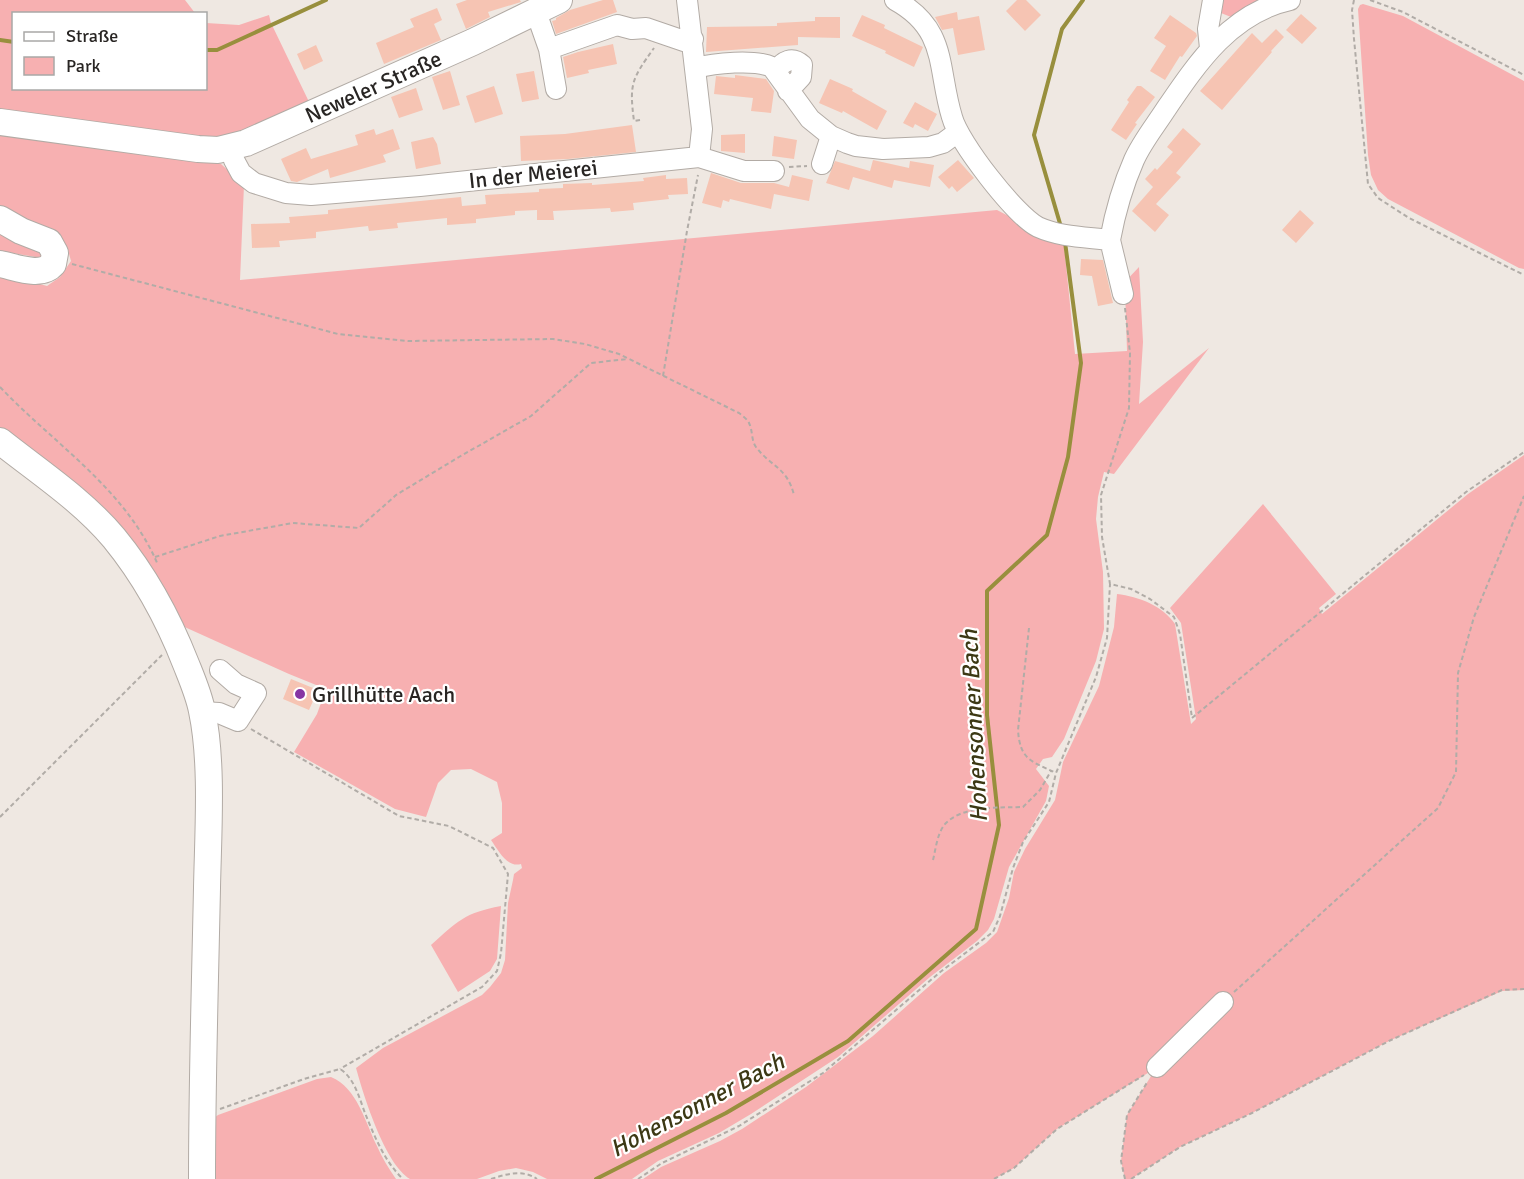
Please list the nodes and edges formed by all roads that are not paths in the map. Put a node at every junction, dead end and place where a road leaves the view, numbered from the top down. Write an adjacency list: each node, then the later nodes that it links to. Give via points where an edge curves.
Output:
1 (559, 0): 6 (main road, Neweler Straße)
2 (687, 0): 8 (street)
3 (895, 0): 14 (street, via 924,23 934,39)
4 (1290, 0): 7 (street, via 1257,11)
5 (1212, 6): 7 (street); 9 (street)
6 (536, 12): 10 (street); 16 (main road, Neweler Straße)
7 (1230, 29): 9 (street)
8 (693, 39): 10 (street, via 684,41 646,28 617,26); 11 (street)
9 (1210, 48): 21 (street, via 1140,147 1125,183)
10 (549, 49): 12 (street)
11 (696, 68): 15 (street, via 767,65 776,71 810,119); 17 (street, via 702,129)
12 (556, 89)
13 (0, 122): 16 (main road, Neweler Straße, via 182,147)
14 (958, 132): 15 (street, via 936,146 902,148 856,146); 21 (street, via 1017,211 1032,223 1068,235)
15 (831, 136): 18 (street)
16 (230, 148): 17 (street, In der Meierei, via 241,173 254,183 286,193 311,195)
17 (699, 157): 19 (street, via 744,171)
18 (822, 164)
19 (774, 171)
20 (0, 219): 22 (main road, via 49,242 55,253 53,264 43,271)
21 (1110, 240): 23 (street)
22 (0, 264)
23 (1123, 294)
24 (0, 441): 26 (main road, via 74,499 113,537 148,584 177,640)
25 (220, 670): 26 (street, via 236,684 256,693 238,721 219,712)
26 (202, 712): 29 (main road, via 208,827)
27 (1223, 1002): 28 (street)
28 (1157, 1067)
29 (202, 1179)

